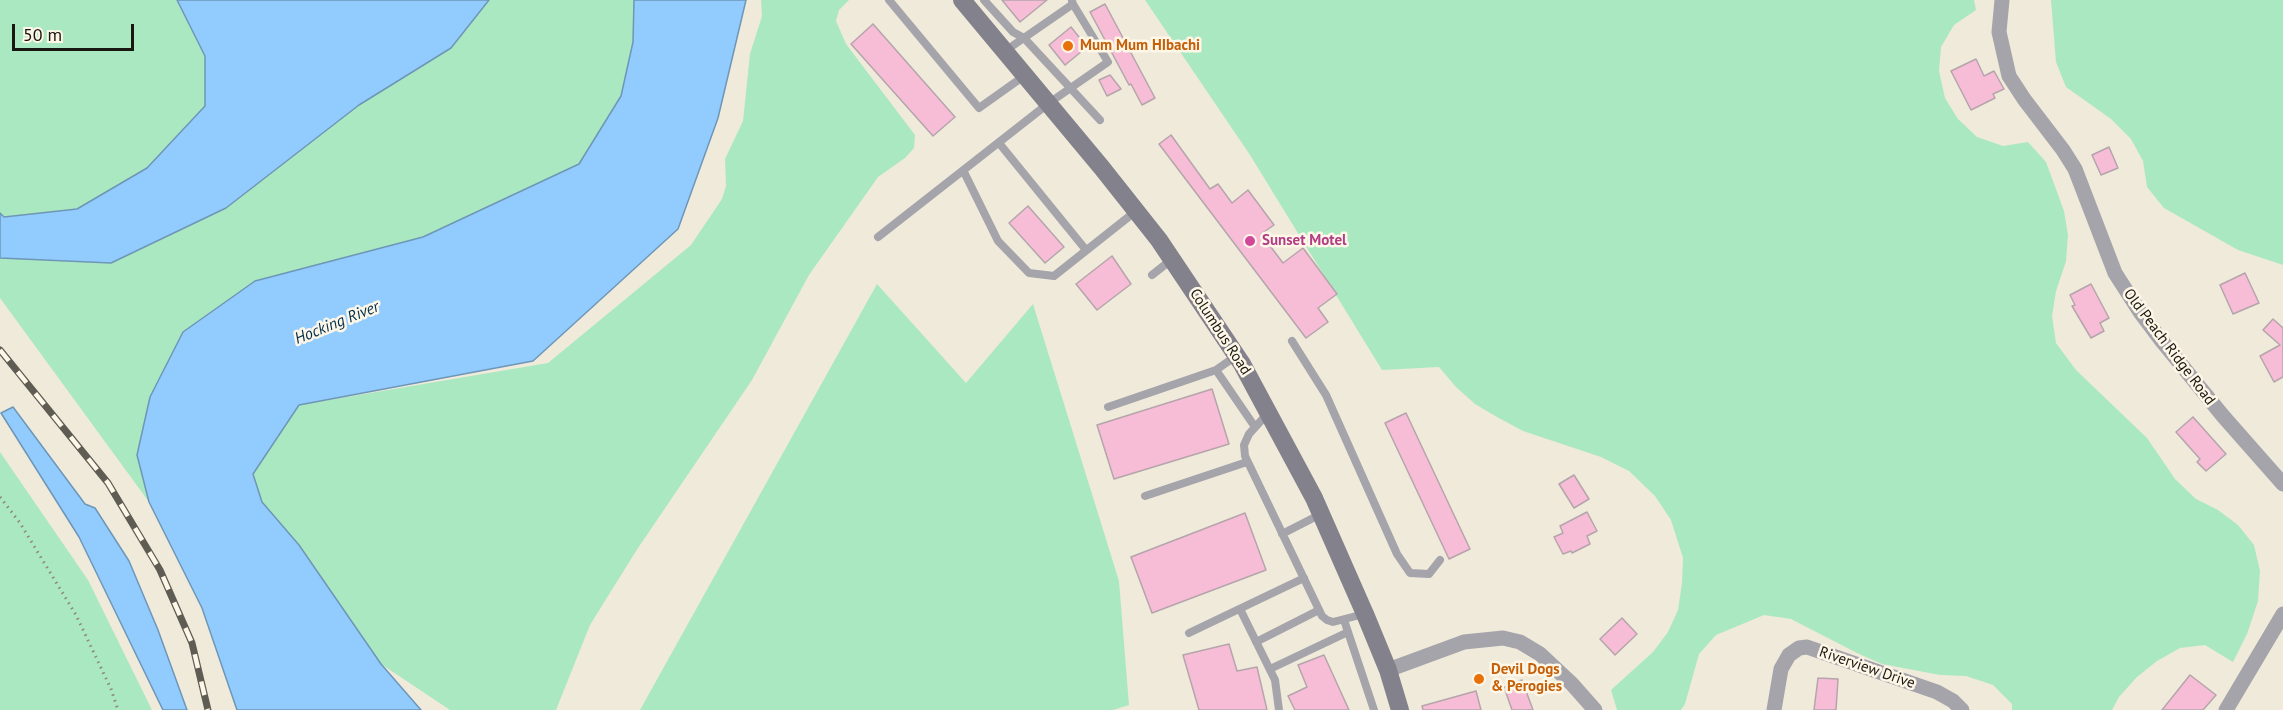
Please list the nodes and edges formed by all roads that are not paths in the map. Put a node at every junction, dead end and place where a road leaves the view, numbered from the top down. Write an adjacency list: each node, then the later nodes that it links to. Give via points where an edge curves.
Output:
1 (888, 0): 8 (lane, via 979,108)
2 (962, 0): 7 (main road, Columbus Road)
3 (984, 0): 6 (lane, via 1013,32)
4 (2002, 0): 26 (street, Old Peach Ridge Road, via 1999,32 2009,76 2075,170 2115,273 2161,340)
5 (1072, 2): 6 (lane); 9 (lane, via 1108,62)
6 (1024, 38): 7 (lane); 9 (lane)
7 (1005, 51): 8 (main road, Columbus Road)
8 (1025, 75): 10 (main road, Columbus Road)
9 (1071, 88): 10 (lane); 11 (lane)
10 (1049, 103): 12 (lane); 14 (main road, Columbus Road)
11 (1100, 120)
12 (999, 143): 13 (lane); 16 (lane)
13 (963, 170): 15 (lane); 16 (lane, via 998,241 1029,273 1054,276)
14 (1136, 211): 16 (lane); 17 (main road, Columbus Road)
15 (878, 237)
16 (1086, 250)
17 (1172, 259): 18 (lane); 20 (main road, Columbus Road)
18 (1152, 275)
19 (1292, 341): 30 (lane, via 1326,394 1397,554 1410,573 1429,574)
20 (1236, 356): 21 (lane); 23 (main road, Columbus Road)
21 (1216, 370): 22 (lane); 24 (lane)
22 (1108, 407)
23 (1269, 412): 24 (lane); 28 (main road, Columbus Road)
24 (1255, 427): 25 (lane, via 1244,445)
25 (1247, 462): 27 (lane); 29 (lane)
26 (2283, 484)
27 (1145, 496)
28 (1321, 513): 29 (lane); 34 (main road, Columbus Road)
29 (1282, 534): 31 (lane)
30 (1440, 560)
31 (1304, 578): 32 (lane); 33 (lane)
32 (1240, 609): 38 (lane); 39 (lane)
33 (1319, 610): 36 (lane, via 1327,620); 39 (lane)
34 (1365, 614): 36 (lane); 41 (main road, Columbus Road)
35 (2283, 614): 48 (street)
36 (1344, 620): 37 (lane)
37 (1348, 632): 40 (lane); 43 (lane)
38 (1189, 633)
39 (1256, 642): 40 (lane)
40 (1270, 669): 42 (lane)
41 (1388, 670): 44 (main road, Columbus Road); 45 (street, via 1464,642 1503,638 1520,642 1540,654)
42 (1279, 710)
43 (1374, 710)
44 (1400, 710)
45 (1595, 710)
46 (1774, 710): 47 (street, Riverview Drive, via 1781,669 1789,655 1806,647 1937,692)
47 (1962, 710)
48 (2226, 710)

